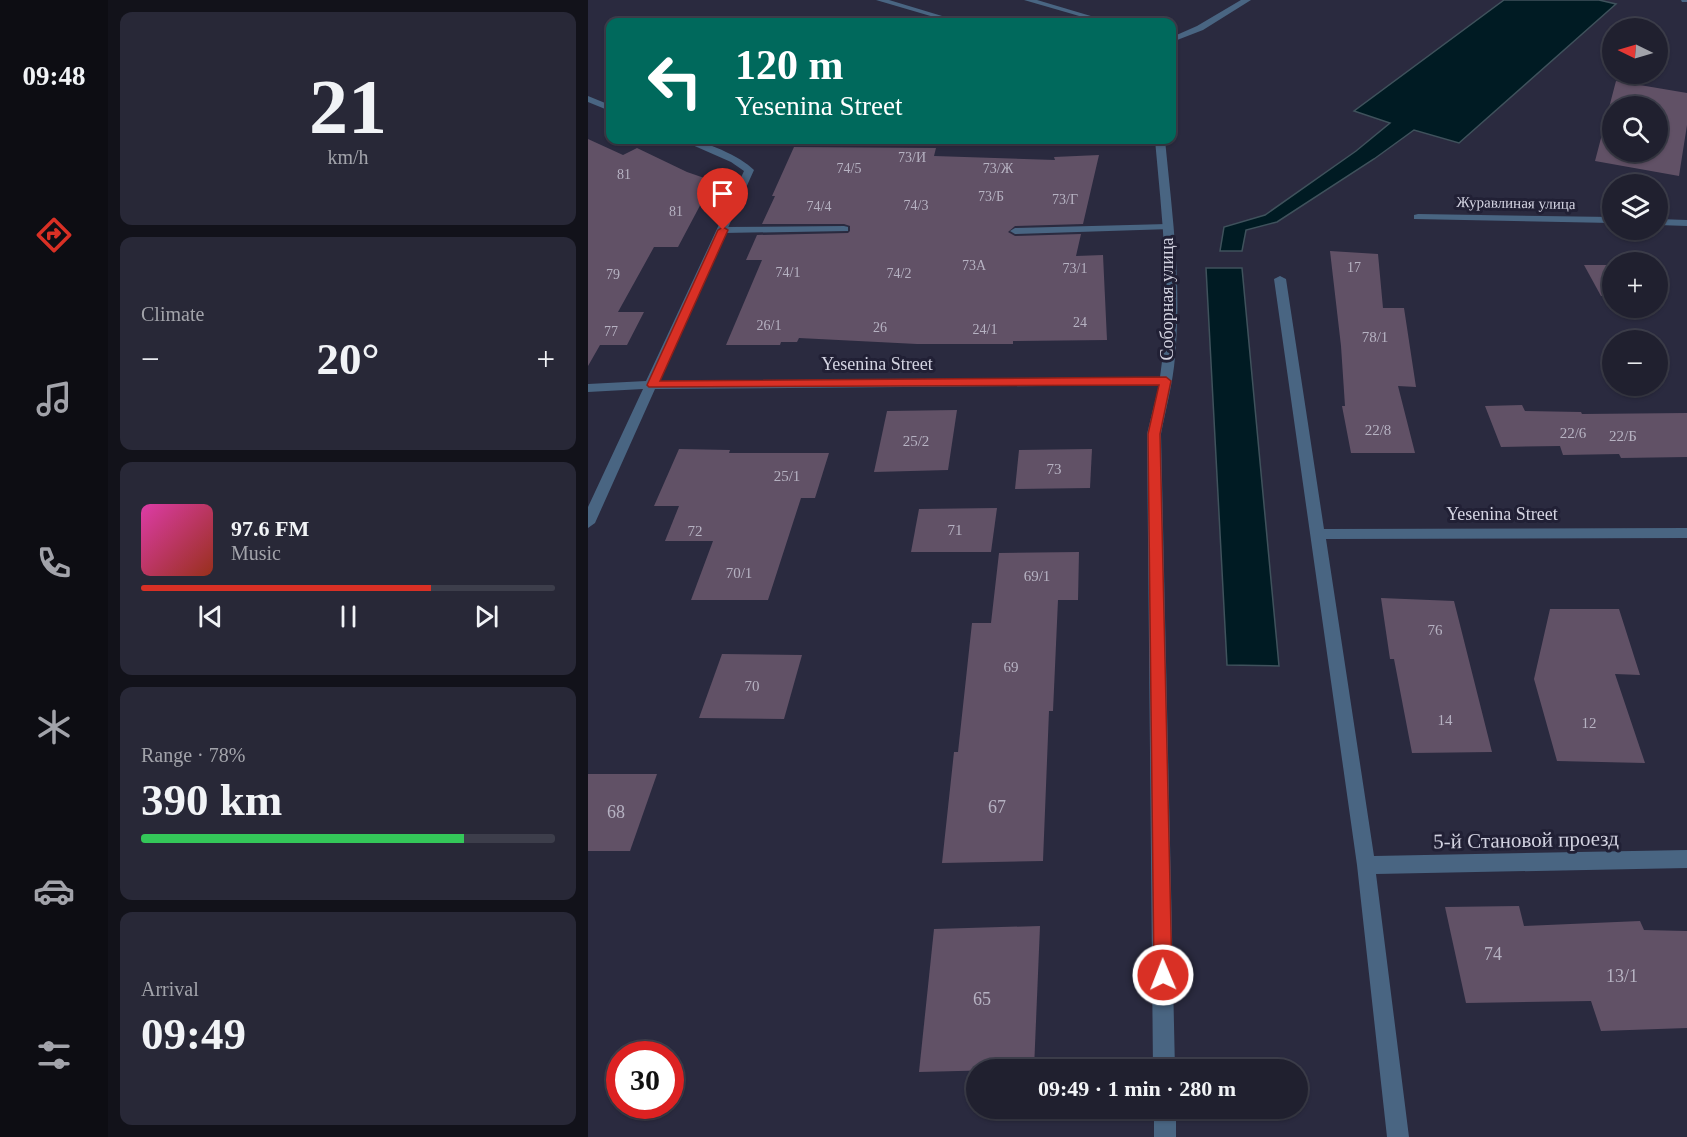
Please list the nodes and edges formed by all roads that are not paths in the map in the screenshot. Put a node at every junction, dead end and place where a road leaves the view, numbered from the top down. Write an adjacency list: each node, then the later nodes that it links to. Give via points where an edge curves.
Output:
1 (880, 0): 4 (street)
2 (1028, 0): 7 (street)
3 (1247, 0): 8 (street)
4 (937, 16): 5 (street); 6 (street)
5 (933, 18)
6 (944, 18)
7 (1093, 18)
8 (1176, 38)
9 (588, 99): 10 (street)
10 (606, 106)
11 (696, 144): 19 (street, via 749,170)
12 (1160, 144): 17 (street, Соборная улица)
13 (1418, 217): 14 (street, Журавлиная улица)
14 (1602, 220)
15 (1668, 222): 16 (street)
16 (1687, 223)
17 (1167, 227): 20 (street); 22 (street, Соборная улица, via 1170,343)
18 (844, 229): 19 (street)
19 (723, 230): 23 (street)
20 (1015, 231)
21 (1280, 279): 27 (street)
22 (1166, 381): 23 (street, Yesenina Street); 30 (street, Соборная улица, via 1154,434)
23 (653, 385): 24 (street, Yesenina Street); 25 (street)
24 (588, 388)
25 (588, 523)
26 (1687, 533): 27 (street, Yesenina Street)
27 (1318, 534): 29 (street)
28 (1687, 859): 29 (street, 5-й Становой проезд)
29 (1366, 865): 33 (street)
30 (1164, 1059)
31 (1165, 1119): 32 (street)
32 (1165, 1137)
33 (1398, 1137)

